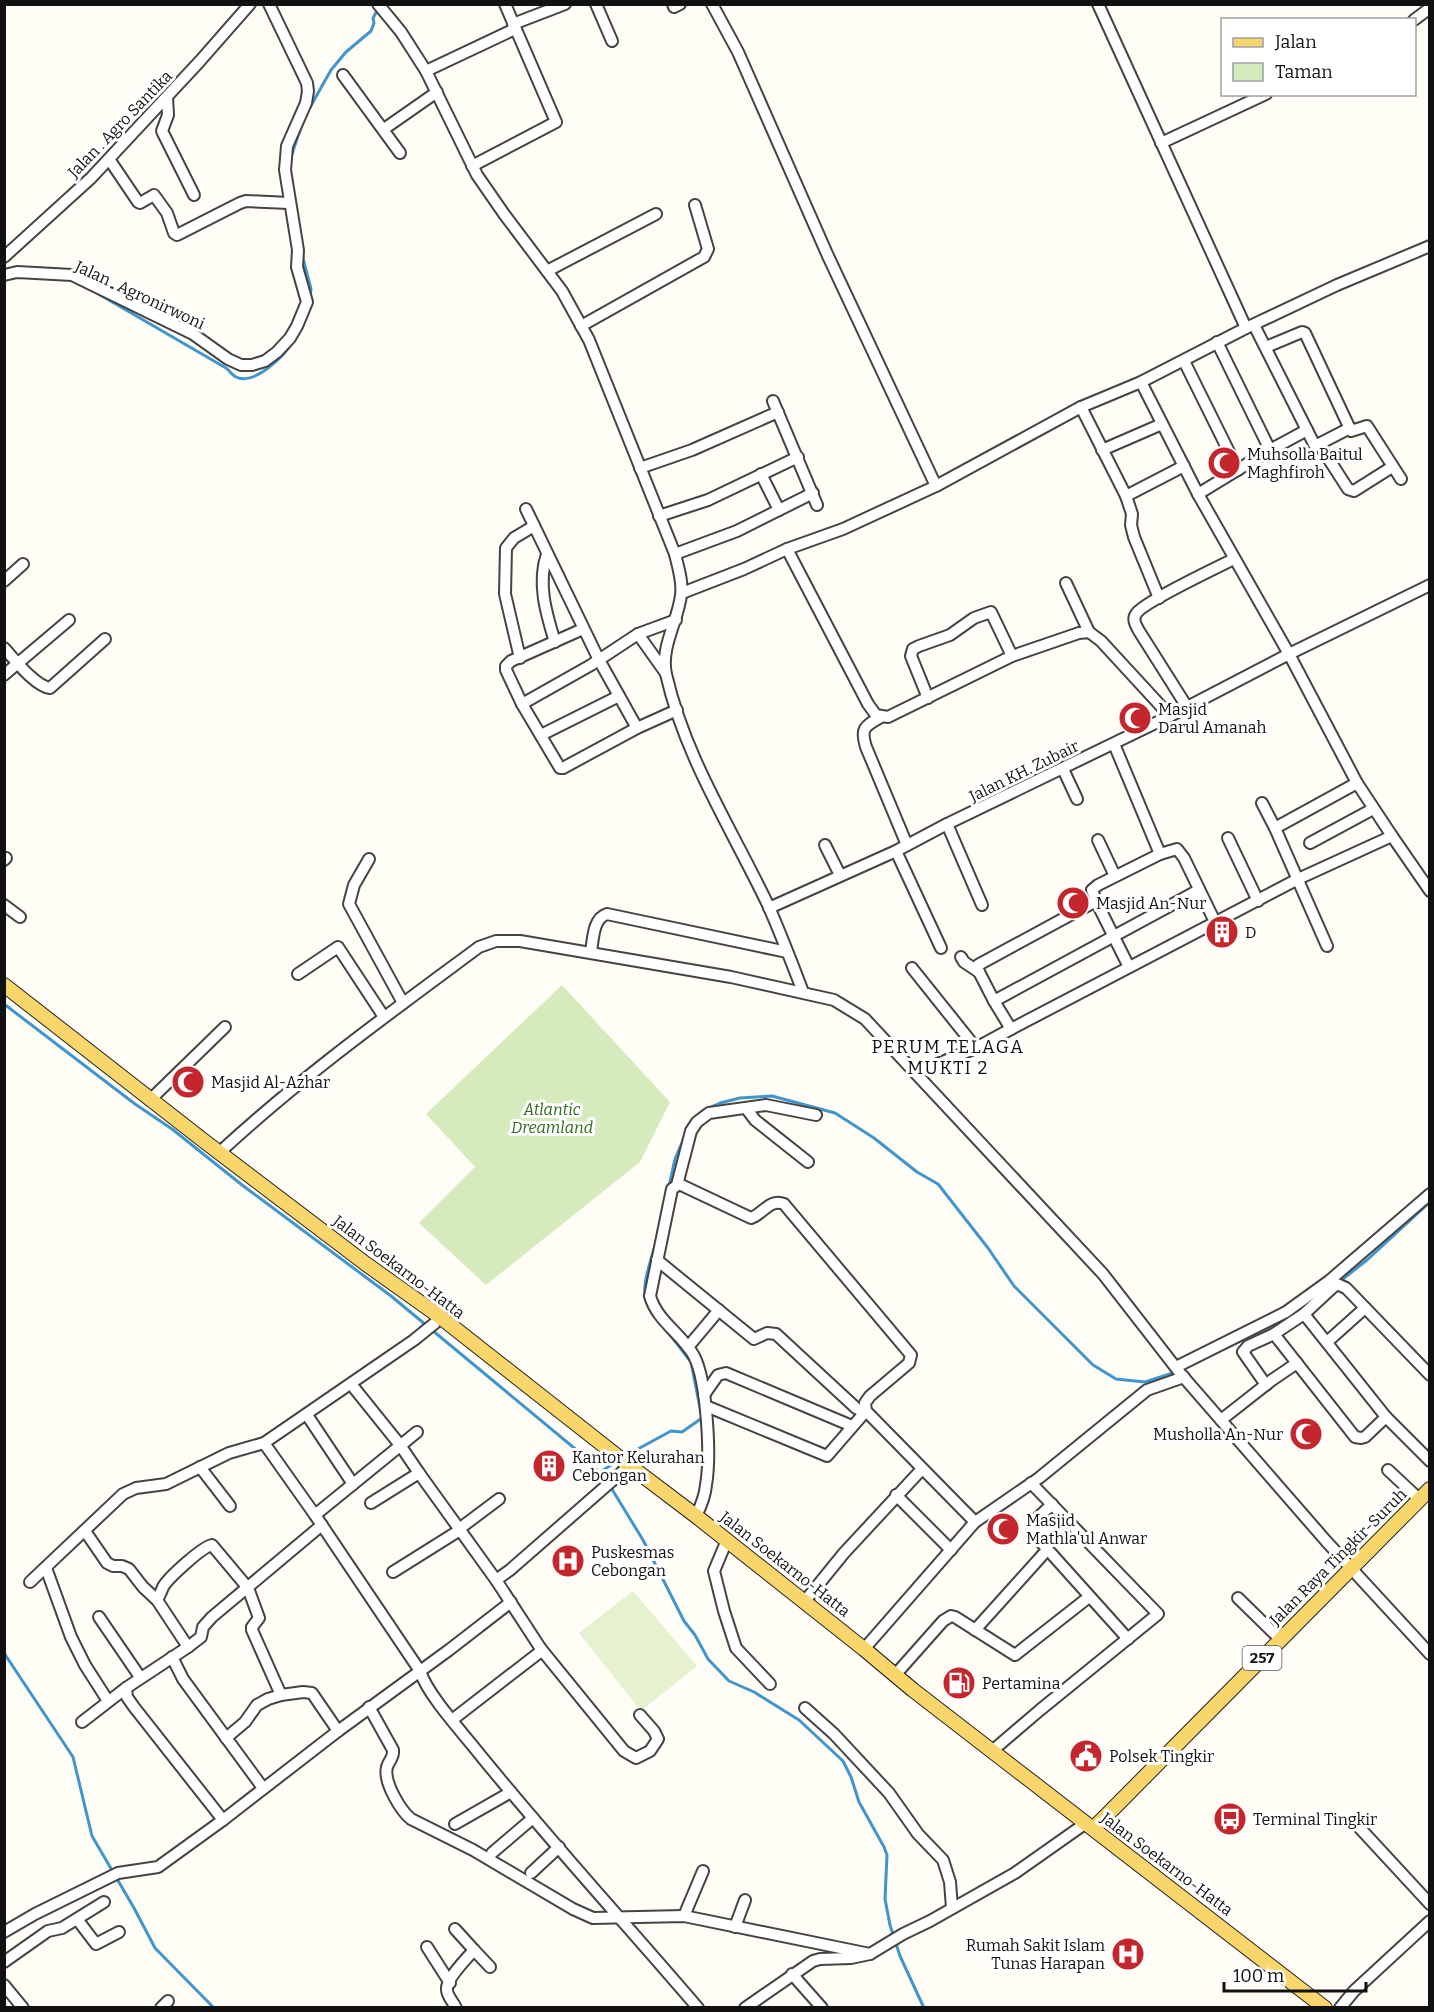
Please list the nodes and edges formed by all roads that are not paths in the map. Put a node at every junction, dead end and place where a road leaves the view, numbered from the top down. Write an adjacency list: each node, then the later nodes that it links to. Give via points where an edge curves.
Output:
1 (250, 4): 19 (street, Jalan . Agro Santika)
2 (269, 4): 26 (street, Jalan . Agronirwoni, via 308,91 287,146)
3 (505, 4): 13 (street)
4 (566, 4): 13 (street)
5 (596, 4): 14 (street)
6 (673, 4): 7 (street, via 674,8)
7 (680, 4)
8 (712, 4): 55 (street, via 738,52)
9 (1098, 4): 21 (street)
10 (382, 6): 15 (street)
11 (1430, 8): 12 (street)
12 (1416, 18)
13 (514, 26): 15 (street); 24 (street, via 556,122)
14 (612, 41)
15 (426, 71): 17 (street)
16 (343, 75): 20 (street)
17 (437, 92): 20 (street); 24 (street)
18 (1262, 96): 21 (street)
19 (167, 97): 23 (street, Jalan . Agro Santika); 25 (street, via 168,115 162,131)
20 (384, 129): 22 (street)
21 (1161, 143): 34 (street)
22 (400, 153)
23 (109, 159): 26 (street, via 138,202 154,195 177,235 246,201); 30 (street, Jalan . Agro Santika)
24 (472, 166): 31 (street)
25 (194, 195)
26 (289, 203): 32 (street, Jalan . Agronirwoni, via 298,250 297,267 307,302 290,338 265,361 252,365 228,359 193,334 72,275)
27 (694, 205): 33 (street, via 708,249 704,257)
28 (656, 214): 31 (street)
29 (1430, 246): 34 (street)
30 (4, 257)
31 (547, 271): 33 (street)
32 (4, 275)
33 (581, 326): 50 (street)
34 (1250, 326): 35 (street); 36 (street)
35 (1217, 342): 37 (street); 47 (street)
36 (1266, 348): 43 (street, via 1305,333); 44 (street)
37 (1184, 361): 38 (street); 52 (street)
38 (1141, 382): 40 (street); 42 (street)
39 (773, 401): 41 (street)
40 (1081, 407): 46 (street); 55 (street)
41 (778, 412): 48 (street); 50 (street)
42 (1162, 424): 46 (street); 49 (street)
43 (1350, 428): 45 (street); 51 (street, via 1353,432 1367,426)
44 (1307, 430): 45 (street, via 1315,446); 47 (street)
45 (1319, 444): 51 (street, via 1351,491)
46 (1102, 450): 58 (street)
47 (1270, 450): 52 (street)
48 (798, 457): 53 (street); 56 (street)
49 (1184, 466): 57 (street); 58 (street)
50 (640, 468): 62 (street)
51 (1392, 468): 54 (street)
52 (1238, 470): 57 (street)
53 (761, 474): 61 (street); 62 (street, via 708,500)
54 (1401, 479)
55 (936, 486): 64 (street, via 843,529)
56 (813, 494): 59 (street); 61 (street)
57 (1198, 494): 67 (street)
58 (1125, 496): 73 (street, via 1134,537)
59 (817, 505)
60 (526, 509): 63 (street)
61 (779, 510): 66 (street)
62 (659, 516): 66 (street)
63 (534, 526): 65 (street); 84 (street, via 506,548 505,594)
64 (787, 549): 72 (street); 95 (street, via 868,704)
65 (548, 554): 76 (street); 80 (street, via 542,593)
66 (675, 555): 72 (street)
67 (1234, 559): 73 (street); 82 (street)
68 (23, 564): 69 (street)
69 (4, 581)
70 (1066, 583): 77 (street)
71 (1430, 585): 82 (street, Jalan KH. Zubair)
72 (682, 593): 75 (street)
73 (1159, 598): 92 (street, via 1138,611 1134,622)
74 (69, 620): 86 (street)
75 (676, 620): 78 (street); 87 (street, via 667,647)
76 (583, 629): 80 (street); 85 (street)
77 (1089, 632): 83 (street); 94 (street)
78 (638, 634): 85 (street); 87 (street)
79 (105, 639): 86 (street, via 50,688)
80 (555, 642): 84 (street)
81 (4, 648): 86 (street)
82 (1289, 654): 92 (street, Jalan KH. Zubair); 100 (street)
83 (1012, 656): 90 (street); 90 (street, via 990,612 950,635 919,645 911,656)
84 (520, 658): 91 (street, via 506,670)
85 (599, 660): 89 (street); 91 (street)
86 (19, 664): 88 (street)
87 (666, 672): 93 (street)
88 (4, 675)
89 (619, 696): 96 (street); 97 (street)
90 (928, 698): 95 (street)
91 (522, 704): 97 (street)
92 (1187, 707): 94 (street, Jalan KH. Zubair)
93 (678, 710): 96 (street); 124 (street, via 700,770)
94 (1170, 716): 98 (street, Jalan KH. Zubair)
95 (881, 717): 110 (street, via 869,724 862,736)
96 (637, 728): 97 (street, via 563,768 556,763)
97 (541, 735)
98 (1114, 744): 99 (street, Jalan KH. Zubair); 113 (street)
99 (1063, 769): 101 (street); 104 (street, Jalan KH. Zubair)
100 (1357, 783): 103 (street); 105 (street)
101 (1077, 799)
102 (1262, 802): 105 (street)
103 (1373, 809): 106 (street); 109 (street)
104 (947, 824): 110 (street, Jalan KH. Zubair); 123 (street)
105 (1275, 828): 117 (street)
106 (1392, 836): 117 (street); 119 (street)
107 (1228, 838): 121 (street)
108 (1098, 840): 116 (street)
109 (1310, 843)
110 (907, 845): 112 (street, Jalan KH. Zubair)
111 (825, 846): 115 (street)
112 (896, 851): 115 (street, Jalan KH. Zubair); 129 (street)
113 (1160, 854): 116 (street); 118 (street, via 1178,850)
114 (369, 859): 140 (street, via 354,885 350,904)
115 (840, 876): 124 (street, Jalan KH. Zubair)
116 (1115, 876): 120 (street, via 1093,889)
117 (1298, 879): 121 (street); 128 (street)
118 (1199, 890): 126 (street); 127 (street)
119 (1430, 891)
120 (1096, 901): 127 (street); 135 (street, via 982,962 977,966)
121 (1258, 901): 126 (street)
122 (4, 905): 125 (street)
123 (982, 905)
124 (769, 908): 131 (street)
125 (20, 917)
126 (1216, 924): 133 (street)
127 (1113, 936): 133 (street); 139 (street)
128 (1327, 946)
129 (941, 948)
130 (591, 952): 131 (street, via 597,922 607,914); 138 (street); 140 (street, via 520,940 487,943)
131 (788, 952): 138 (street)
132 (961, 957): 135 (street)
133 (1129, 967): 143 (street)
134 (912, 968): 144 (street)
135 (979, 972): 139 (street)
136 (298, 974): 141 (street, via 338,946)
137 (4, 985): 146 (main road, Jalan Soekarno-Hatta)
138 (803, 992): 145 (street, via 834,1000 857,1013)
139 (994, 1000): 143 (street)
140 (403, 1003): 141 (street)
141 (384, 1017): 149 (street, via 322,1063)
142 (225, 1027): 146 (street)
143 (1011, 1029): 144 (street)
144 (976, 1048): 145 (street)
145 (916, 1073): 163 (street, via 1103,1275)
146 (151, 1099): 149 (main road, Jalan Soekarno-Hatta)
147 (746, 1108): 148 (street, via 766,1105); 150 (street, via 755,1120); 151 (street, via 709,1113 697,1122)
148 (816, 1115)
149 (220, 1152): 158 (main road, Jalan Soekarno-Hatta)
150 (808, 1162)
151 (677, 1185): 153 (street, via 672,1189); 168 (street, via 751,1218 774,1202 784,1204 910,1352 909,1363 868,1398)
152 (1430, 1194): 157 (street)
153 (657, 1260): 155 (street); 161 (street, via 650,1290 652,1301)
154 (1365, 1308): 156 (street, via 1337,1284); 160 (street); 164 (street)
155 (719, 1310): 161 (street); 168 (street, via 754,1340 768,1333 776,1334)
156 (1304, 1314): 157 (street); 160 (street)
157 (1288, 1317): 159 (street); 163 (street)
158 (437, 1319): 165 (street); 177 (main road, Jalan Soekarno-Hatta)
159 (1274, 1334): 162 (street); 166 (street, via 1243,1352)
160 (1327, 1342): 170 (street)
161 (688, 1347): 167 (street, via 698,1365)
162 (1297, 1363): 166 (street); 170 (street, via 1358,1438 1365,1437)
163 (1179, 1372): 171 (street); 182 (street, via 1147,1390)
164 (1430, 1375)
165 (351, 1384): 169 (street); 175 (street)
166 (1266, 1384): 171 (street)
167 (705, 1400): 172 (street, via 718,1375 726,1373); 172 (street, via 827,1456); 192 (street, via 708,1474)
168 (865, 1412): 172 (street); 179 (street)
169 (308, 1415): 174 (street); 183 (street)
170 (1386, 1417): 176 (street)
171 (1221, 1420): 201 (street)
172 (852, 1426)
173 (417, 1432): 175 (street)
174 (264, 1443): 178 (street, via 240,1448); 191 (street)
175 (400, 1445): 181 (street); 183 (street)
176 (1430, 1461)
177 (627, 1465): 192 (main road, Jalan Soekarno-Hatta); 203 (street, via 602,1491)
178 (200, 1467): 190 (street); 196 (street, via 166,1484 123,1494)
179 (922, 1469): 185 (street); 193 (street)
180 (1388, 1470): 187 (street)
181 (419, 1473): 188 (street); 195 (street)
182 (1031, 1483): 189 (street); 193 (street)
183 (353, 1484): 191 (street)
184 (1430, 1489): 187 (main road, Jalan Raya Tingkir-Suruh / 257)
185 (896, 1495): 198 (street); 209 (street)
186 (498, 1499): 195 (street)
187 (1419, 1499): 201 (main road, Jalan Raya Tingkir-Suruh / 257)
188 (371, 1503)
189 (1052, 1504): 199 (street, via 1031,1528); 213 (street, via 1158,1612)
190 (230, 1506)
191 (315, 1515): 194 (street)
192 (696, 1516): 197 (main road, Jalan Soekarno-Hatta)
193 (975, 1522): 198 (street)
194 (322, 1526): 205 (street); 220 (street)
195 (460, 1530): 202 (street); 203 (street)
196 (85, 1531): 200 (street); 208 (street, via 107,1563 129,1569)
197 (727, 1540): 209 (main road, Jalan Soekarno-Hatta); 223 (street, via 714,1571 724,1611 736,1648)
198 (951, 1550): 217 (street)
199 (1047, 1550): 206 (street); 212 (street)
200 (46, 1568): 204 (street); 226 (street, via 71,1637)
201 (1351, 1568): 214 (main road, Jalan Raya Tingkir-Suruh / 257); 218 (street)
202 (393, 1572)
203 (496, 1580): 210 (street)
204 (30, 1582)
205 (248, 1588): 208 (street, via 208,1545 163,1586); 215 (street, via 212,1617 201,1637); 225 (street, via 259,1618 252,1630)
206 (1089, 1597): 212 (street, via 1017,1655); 213 (street)
207 (1238, 1598): 214 (street)
208 (157, 1600): 215 (street)
209 (805, 1601): 217 (main road, Jalan Soekarno-Hatta)
210 (511, 1602): 216 (street); 220 (street)
211 (99, 1617): 222 (street)
212 (975, 1630): 221 (street, via 954,1616 947,1618)
213 (1128, 1639): 234 (street)
214 (1280, 1639): 241 (main road, Jalan Raya Tingkir-Suruh / 257)
215 (188, 1647): 219 (street)
216 (541, 1649): 229 (street, via 624,1751 636,1758 650,1751 658,1739); 230 (street)
217 (864, 1649): 221 (main road, Jalan Soekarno-Hatta)
218 (1430, 1654)
219 (172, 1657): 222 (street); 233 (street, via 183,1679)
220 (420, 1671): 227 (street); 230 (street)
221 (896, 1674): 234 (main road, Jalan Soekarno-Hatta)
222 (140, 1677): 224 (street)
223 (770, 1684)
224 (126, 1688): 226 (street); 238 (street, via 134,1707)
225 (281, 1695): 232 (street, via 312,1693); 233 (street, via 257,1705)
226 (108, 1701): 231 (street)
227 (369, 1707): 232 (street); 251 (street, via 393,1750 388,1780 403,1812 411,1819 473,1850 573,1909 593,1918)
228 (805, 1708): 249 (street, via 890,1793 918,1834 943,1860)
229 (640, 1715)
230 (452, 1720): 236 (street)
231 (82, 1722)
232 (338, 1731): 235 (street)
233 (226, 1738): 235 (street)
234 (992, 1751): 241 (main road, Jalan Soekarno-Hatta)
235 (263, 1788): 238 (street)
236 (511, 1792): 237 (street); 239 (street)
237 (533, 1818): 242 (street); 243 (street)
238 (223, 1820): 256 (street, via 158,1867 118,1873)
239 (455, 1824)
240 (1357, 1825): 248 (street)
241 (1090, 1826): 249 (street); 271 (main road, Jalan Soekarno-Hatta)
242 (559, 1847): 245 (street); 251 (street)
243 (492, 1853)
244 (704, 1871): 250 (street)
245 (531, 1874)
246 (745, 1900): 254 (street)
247 (104, 1902): 252 (street)
248 (1430, 1904)
249 (952, 1908): 260 (street)
250 (684, 1916): 251 (street); 254 (street)
251 (619, 1917): 268 (street)
252 (77, 1919): 257 (street, via 96,1944); 261 (street, via 48,1931)
253 (1430, 1921): 272 (street)
254 (735, 1927): 260 (street)
255 (455, 1929): 259 (street)
256 (4, 1932)
257 (119, 1932)
258 (427, 1947): 264 (street)
259 (474, 1950): 262 (street); 264 (street)
260 (870, 1954): 263 (street, via 820,1959)
261 (4, 1962)
262 (490, 1967)
263 (792, 1974): 269 (street); 270 (street)
264 (450, 1983): 267 (street, via 447,1992)
265 (4, 1985): 266 (street)
266 (23, 2007)
267 (456, 2007)
268 (698, 2007)
269 (745, 2007)
270 (822, 2007)
271 (1325, 2007)
272 (1340, 2007)

